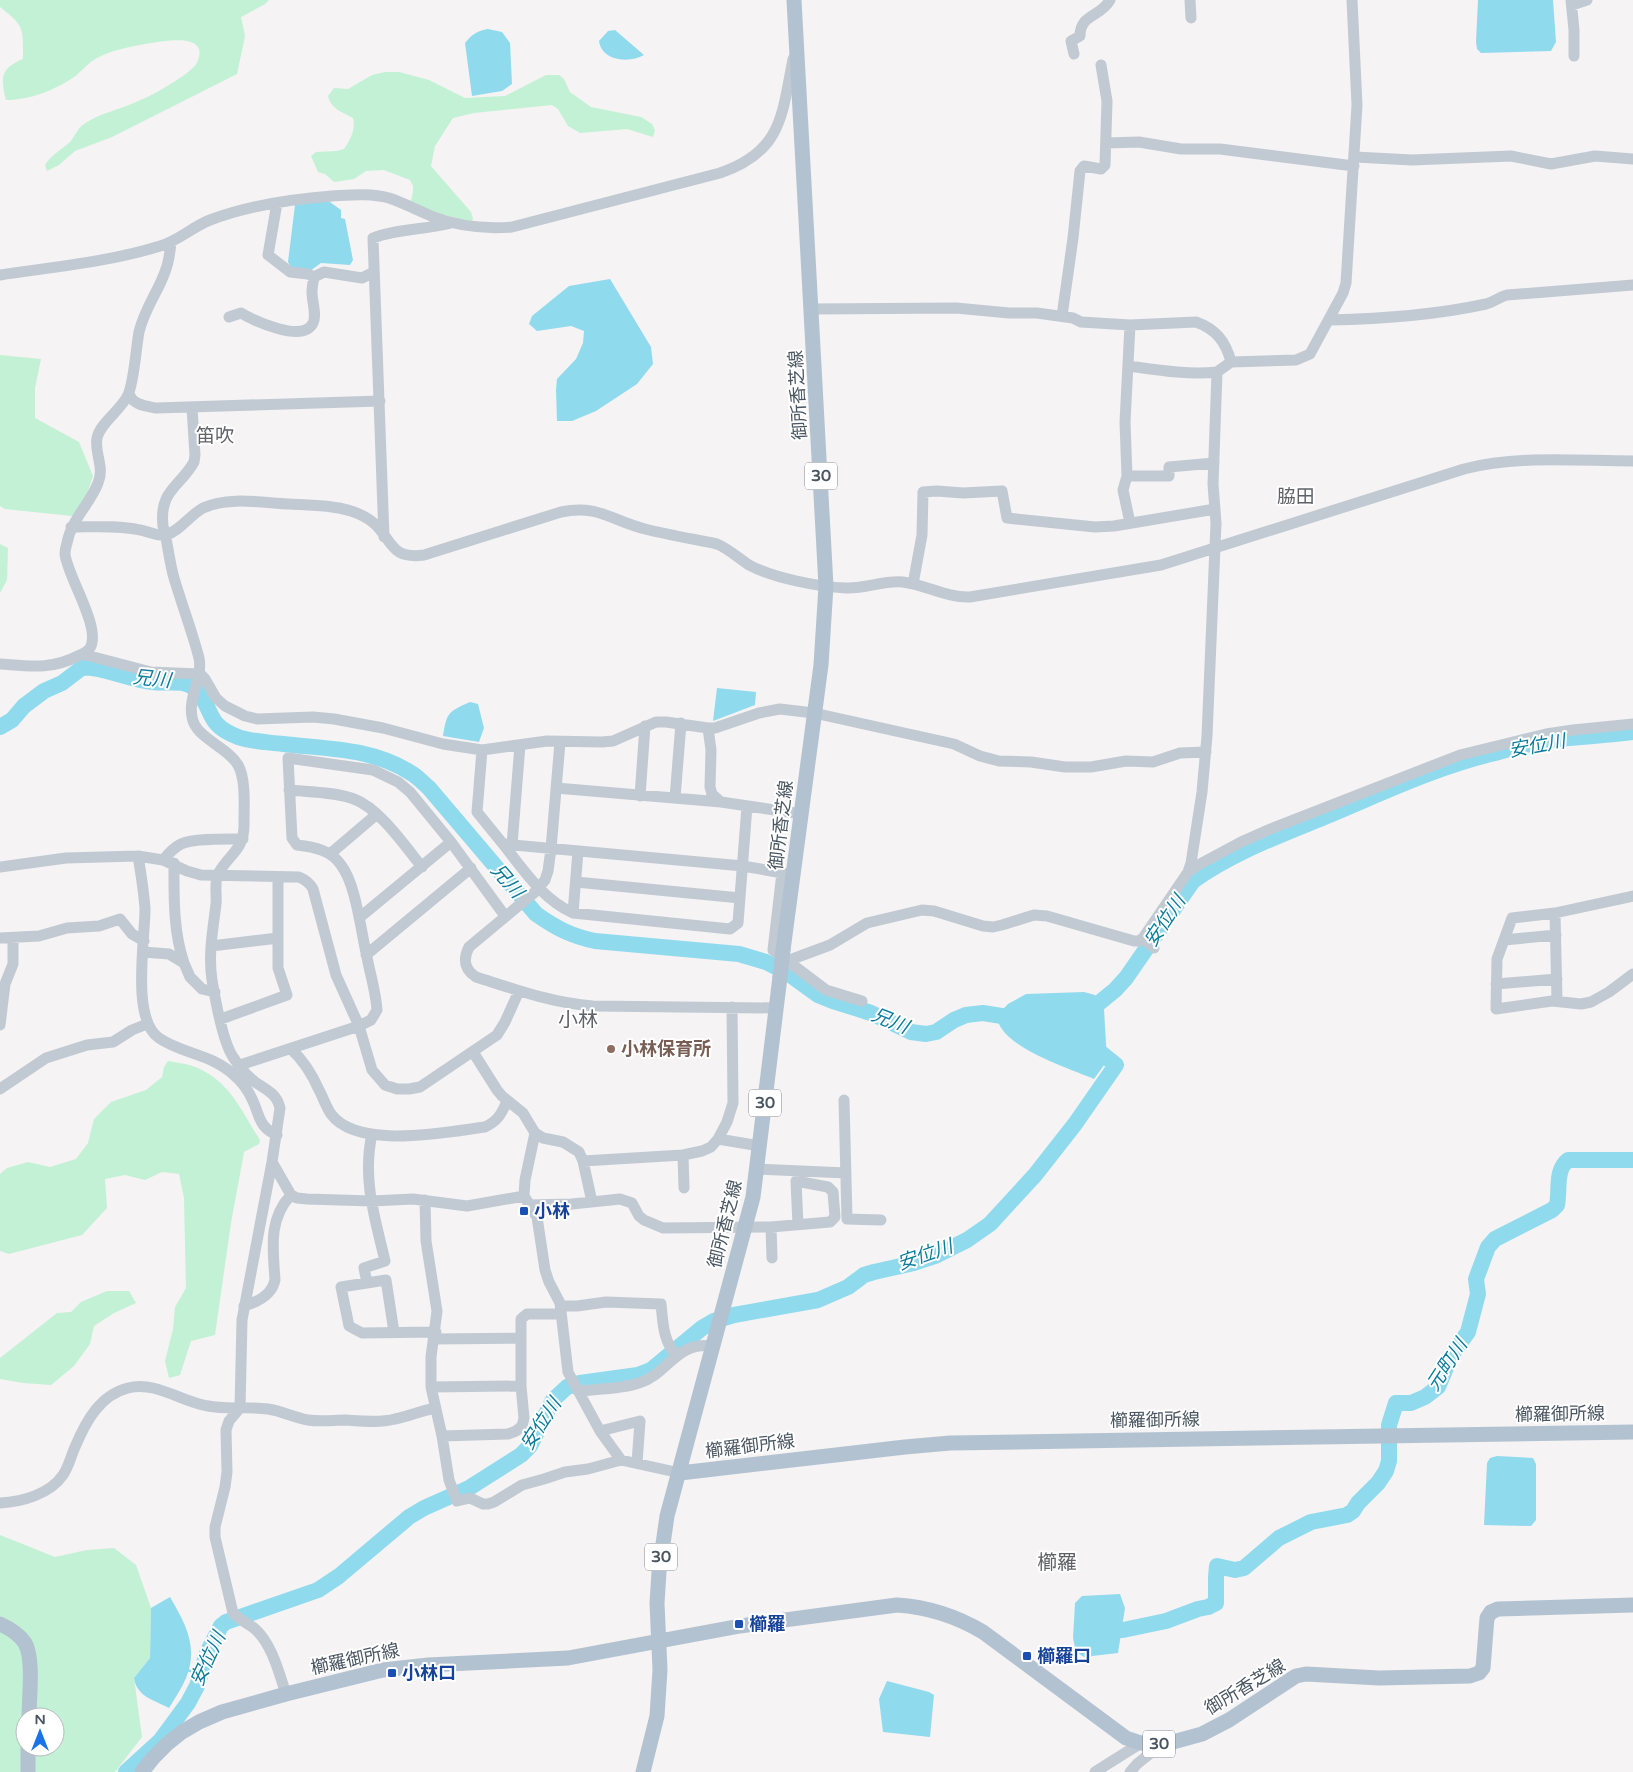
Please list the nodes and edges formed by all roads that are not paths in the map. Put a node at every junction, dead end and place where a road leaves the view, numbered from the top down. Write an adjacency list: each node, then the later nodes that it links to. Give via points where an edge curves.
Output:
1 (794, 0): 8 (main road, 御所香芝線 / 30)
2 (1110, 0): 9 (street, via 1081,25 1080,36 1071,41)
3 (1190, 0): 7 (street)
4 (1352, 0): 14 (street, via 1357,86)
5 (1587, 0): 6 (street)
6 (1572, 2): 10 (street)
7 (1191, 18)
8 (796, 43): 16 (street, via 781,118 774,135 753,157 736,167 512,227 492,229); 22 (main road, 御所香芝線 / 30)
9 (1074, 54)
10 (1574, 56)
11 (1101, 65): 12 (street, via 1107,101)
12 (1106, 143): 14 (street, via 1139,142); 23 (street, via 1105,165 1101,169 1084,166 1080,171)
13 (1633, 159): 14 (street, via 1595,156 1551,164 1504,155)
14 (1354, 161): 25 (street, via 1346,283)
15 (277, 203): 16 (street, via 316,197 375,195); 17 (street, via 210,220); 20 (street, via 268,255 290,272)
16 (451, 223): 18 (street, via 434,228 401,230 373,238)
17 (170, 243): 19 (street, via 100,260); 30 (street, via 166,272 144,314)
18 (374, 272): 20 (street, via 362,278 324,272); 31 (street)
19 (0, 275)
20 (314, 277): 24 (street, via 314,315 309,328 302,331 271,328 240,313)
21 (1633, 285): 25 (street, via 1507,295 1488,304 1401,317)
22 (812, 309): 23 (street, via 956,308); 43 (main road, 御所香芝線 / 30)
23 (1062, 316): 26 (street, via 1081,322)
24 (229, 317)
25 (1329, 320): 27 (street, via 1310,354 1304,358)
26 (1130, 325): 27 (street, via 1186,321 1206,325 1223,340); 28 (street)
27 (1231, 362): 29 (street)
28 (1129, 366): 29 (street, via 1165,371); 35 (street, via 1125,422)
29 (1218, 372): 34 (street)
30 (129, 393): 32 (street, via 136,402 156,408); 38 (street, via 100,429 97,437 101,468 98,483)
31 (380, 401): 32 (street); 40 (street)
32 (192, 408): 39 (street, via 194,462 167,496 162,520)
33 (1633, 461): 41 (street, via 1484,464)
34 (1214, 463): 35 (street, via 1169,467 1169,476); 36 (street)
35 (1127, 476): 37 (street, via 1123,490)
36 (1215, 509): 37 (street); 41 (street)
37 (1130, 523): 42 (street, via 1096,528 1007,518 1002,492 923,492 922,535)
38 (71, 527): 39 (street, via 127,528); 44 (street, via 66,560 92,634 90,648)
39 (166, 535): 40 (street, via 204,508 242,502 346,509 370,520); 46 (street, via 174,577 198,656)
40 (384, 537): 43 (street, via 394,550 403,555 424,556 560,512 588,510 644,529 717,544 762,571)
41 (1214, 548): 42 (street, via 1147,568 970,597 952,596); 55 (street)
42 (914, 584): 43 (street, via 888,582 848,588)
43 (826, 586): 47 (main road, 御所香芝線 / 30)
44 (82, 654): 45 (street, via 52,666); 46 (street, via 151,672)
45 (0, 664)
46 (199, 677): 54 (street, via 205,679 216,698 245,716 350,721 443,744); 64 (street, via 192,700 192,719 196,727 238,764)
47 (814, 713): 51 (street, via 770,710 724,726); 55 (street, via 954,744 998,761 1091,767 1126,761 1153,762 1180,753); 63 (main road, 御所香芝線 / 30)
48 (681, 723): 50 (street, via 656,722); 51 (street); 59 (street)
49 (1633, 724): 76 (street, via 1546,734 1460,755 1268,830)
50 (645, 726): 52 (street, via 613,741); 58 (street)
51 (708, 728): 60 (street, via 710,787 712,794)
52 (560, 742): 53 (street); 56 (street)
53 (520, 745): 54 (street); 66 (street)
54 (482, 750): 66 (street, via 476,812)
55 (1206, 752): 76 (street)
56 (556, 788): 58 (street); 67 (street)
57 (289, 790): 62 (street, via 350,798); 65 (street, via 288,758 373,770 410,792); 69 (street, via 292,838 297,845)
58 (640, 796): 59 (street)
59 (675, 798): 60 (street)
60 (721, 802): 61 (street)
61 (748, 806): 63 (street); 73 (street)
62 (377, 814): 69 (street); 74 (street)
63 (802, 814): 77 (main road, 御所香芝線 / 30)
64 (243, 839): 71 (street, via 188,842 176,847); 78 (street)
65 (451, 842): 74 (street); 75 (street)
66 (507, 844): 67 (street); 81 (street)
67 (551, 849): 68 (street); 81 (street, via 548,871)
68 (578, 851): 73 (street); 80 (street)
69 (330, 854): 87 (street, via 349,878)
70 (138, 856): 71 (street); 72 (street, via 66,858); 94 (street, via 144,898)
71 (168, 861): 78 (street, via 194,874); 99 (street)
72 (0, 866)
73 (743, 866): 77 (street); 83 (street)
74 (422, 867): 87 (street)
75 (471, 868): 86 (street); 97 (street)
76 (1188, 872): 92 (street)
77 (788, 874): 98 (main road, 御所香芝線 / 30)
78 (218, 876): 79 (street); 95 (street)
79 (278, 877): 91 (street); 112 (street, via 299,877 311,884 336,975)
80 (576, 882): 83 (street); 84 (street)
81 (537, 890): 84 (street); 86 (street)
82 (1633, 896): 85 (street)
83 (740, 898): 84 (street, via 738,923 730,929)
84 (573, 913)
85 (1555, 913): 88 (street); 93 (street, via 1512,918)
86 (505, 916): 103 (street, via 469,947 466,967 476,977)
87 (359, 918): 97 (street)
88 (1556, 935): 93 (street); 101 (street)
89 (0, 938): 90 (street)
90 (13, 938): 94 (street, via 120,920); 111 (street, via 13,964 4,984)
91 (278, 938): 95 (street); 109 (street, via 278,968 287,995)
92 (1142, 938): 96 (street); 98 (street, via 1134,941 1046,916 1034,915 993,927 922,910 867,923 830,945)
93 (1504, 940): 102 (street, via 1497,959)
94 (143, 946): 99 (street, via 169,954); 110 (street, via 142,983)
95 (211, 946): 104 (street)
96 (1154, 948)
97 (366, 955): 112 (street, via 377,1010 371,1020)
98 (785, 956): 105 (street, via 826,990); 108 (main road, 御所香芝線 / 30, bridge)
99 (184, 963): 104 (street, via 190,977 202,989)
100 (1633, 974): 106 (street, via 1591,1002)
101 (1556, 979): 102 (street); 106 (street)
102 (1496, 984): 106 (street, via 1496,1009)
103 (519, 991): 107 (street, via 569,1005); 114 (street, via 502,1029)
104 (215, 992): 109 (street)
105 (862, 1001)
106 (1557, 1001)
107 (732, 1007): 108 (street); 122 (street, via 733,1102 728,1122)
108 (776, 1008): 123 (main road, 御所香芝線 / 30)
109 (221, 1019): 115 (street, via 228,1047)
110 (147, 1024): 116 (street, via 113,1042 87,1044 46,1058); 121 (street, via 159,1038 213,1060 235,1075 252,1097 264,1128)
111 (0, 1025)
112 (359, 1026): 113 (street); 114 (street, via 372,1070 386,1085 397,1089 420,1087)
113 (291, 1049): 115 (street); 120 (street, via 309,1069 337,1121)
114 (473, 1052): 118 (street)
115 (240, 1066): 121 (street, via 278,1101)
116 (0, 1089)
117 (844, 1100): 128 (street)
118 (508, 1101): 119 (street, via 523,1112); 120 (street, via 500,1117 486,1127 404,1137)
119 (535, 1133): 125 (street, via 572,1146); 132 (street, via 525,1180)
120 (372, 1134): 133 (street, via 368,1166)
121 (277, 1135): 126 (street)
122 (718, 1139): 123 (street); 124 (street, via 711,1147)
123 (760, 1146): 127 (main road, 御所香芝線 / 30)
124 (683, 1155): 125 (street); 129 (street)
125 (584, 1161): 134 (street)
126 (272, 1162): 130 (street); 141 (street)
127 (757, 1170): 128 (street); 138 (main road, 御所香芝線 / 30)
128 (846, 1173): 135 (street, via 847,1219)
129 (688, 1184)
130 (291, 1195): 133 (street, via 307,1199); 141 (street, via 279,1210 273,1232 273,1288 261,1299)
131 (425, 1200): 132 (street, via 467,1206); 133 (street); 144 (street, via 426,1241 438,1311)
132 (526, 1200): 134 (street); 142 (street, via 537,1217 545,1270)
133 (372, 1201): 140 (street, via 385,1261 364,1268)
134 (592, 1202): 138 (street, via 627,1200 639,1216 662,1228)
135 (881, 1220)
136 (798, 1225): 136 (street, via 830,1222 834,1217 834,1192 828,1187 796,1181); 137 (street)
137 (771, 1227): 138 (street); 139 (street)
138 (746, 1228): 146 (main road, 御所香芝線 / 30)
139 (772, 1258)
140 (367, 1283): 143 (street, via 386,1280); 143 (street, via 341,1287 349,1326 362,1333)
141 (244, 1306): 151 (street, via 240,1335)
142 (561, 1310): 145 (street, via 527,1314 521,1319); 147 (street, via 606,1302 662,1304 664,1329); 150 (street, via 566,1361 571,1381)
143 (394, 1332): 144 (street)
144 (435, 1336): 145 (street); 149 (street)
145 (521, 1338): 148 (street)
146 (713, 1346): 147 (street, via 693,1346); 158 (main road, 御所香芝線 / 30)
147 (674, 1352): 150 (street, via 651,1378 640,1383)
148 (521, 1386): 149 (street); 155 (street, via 524,1418 516,1432)
149 (431, 1387): 152 (street)
150 (578, 1391): 153 (street)
151 (240, 1408): 152 (street, via 280,1411 309,1420 384,1421); 159 (street, via 198,1404 159,1389 131,1387 118,1391 97,1407 80,1434 58,1482 26,1500); 163 (street, via 226,1430 227,1472 215,1527 216,1545 237,1617 254,1628 266,1644)
152 (435, 1408): 155 (street)
153 (600, 1431): 156 (street); 157 (street, via 640,1421)
154 (1633, 1432): 158 (main road, 櫛羅御所線, via 950,1443)
155 (442, 1436): 156 (street, via 448,1480 457,1501 470,1498 488,1504 522,1484)
156 (621, 1460): 157 (street)
157 (637, 1463): 158 (street)
158 (680, 1473): 162 (main road, 御所香芝線 / 30, via 667,1516 658,1572)
159 (0, 1503)
160 (1633, 1604): 166 (main road, 御所香芝線 / 30, via 1498,1609 1486,1618 1483,1668 1479,1674 1404,1678 1296,1676 1217,1727)
161 (0, 1624): 164 (main road, via 26,1644)
162 (659, 1642): 163 (main road, 櫛羅御所線, via 568,1658 406,1666); 165 (main road, 御所香芝線 / 30, via 740,1626 897,1605 932,1609 984,1632 1114,1730); 170 (main road, 御所香芝線 / 30, via 657,1716)
163 (286, 1694): 169 (main road, 櫛羅御所線, via 199,1722 167,1744)
164 (29, 1707)
165 (1141, 1744): 166 (main road, 御所香芝線 / 30); 171 (street)
166 (1162, 1744): 172 (street)
167 (28, 1757): 168 (main road)
168 (28, 1772)
169 (142, 1772)
170 (643, 1772)
171 (1095, 1772)
172 (1130, 1772)

